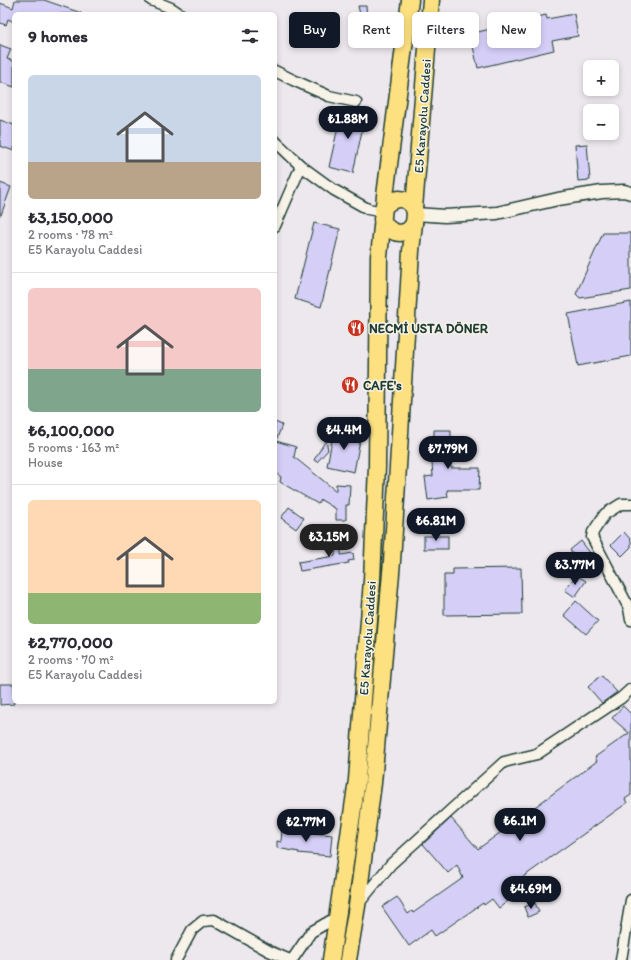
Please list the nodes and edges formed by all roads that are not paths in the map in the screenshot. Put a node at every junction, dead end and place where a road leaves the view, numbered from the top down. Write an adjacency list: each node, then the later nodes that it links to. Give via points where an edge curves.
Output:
1 (151, 0): 4 (street)
2 (410, 0): 10 (highway, E5 Karayolu Caddesi)
3 (430, 0): 11 (highway, E5 Karayolu Caddesi)
4 (177, 12)
5 (277, 72): 6 (street, via 329,96)
6 (356, 102)
7 (277, 143): 8 (street)
8 (301, 166): 10 (street, via 334,190 368,209); 12 (street)
9 (631, 193): 11 (street, via 602,192 558,199 497,214)
10 (383, 213): 11 (highway, via 391,200 402,199 411,204); 11 (highway, via 384,224 397,232 411,228); 19 (highway, E5 Karayolu Caddesi, via 379,257 377,468 372,580 357,780)
11 (414, 215): 18 (highway, E5 Karayolu Caddesi, via 382,682 373,784)
12 (277, 221)
13 (631, 504): 14 (street, via 622,504 605,514 592,537 629,608)
14 (631, 620)
15 (631, 688): 16 (street)
16 (626, 698): 18 (street, via 537,754 504,762 391,864)
17 (631, 900): 24 (street)
18 (357, 906): 23 (highway, E5 Karayolu Caddesi)
19 (337, 917): 21 (street, via 311,932); 22 (highway, E5 Karayolu Caddesi)
20 (176, 960): 21 (street, via 192,930 203,921 214,920 269,951)
21 (291, 960)
22 (331, 960)
23 (348, 960)
24 (621, 960)

